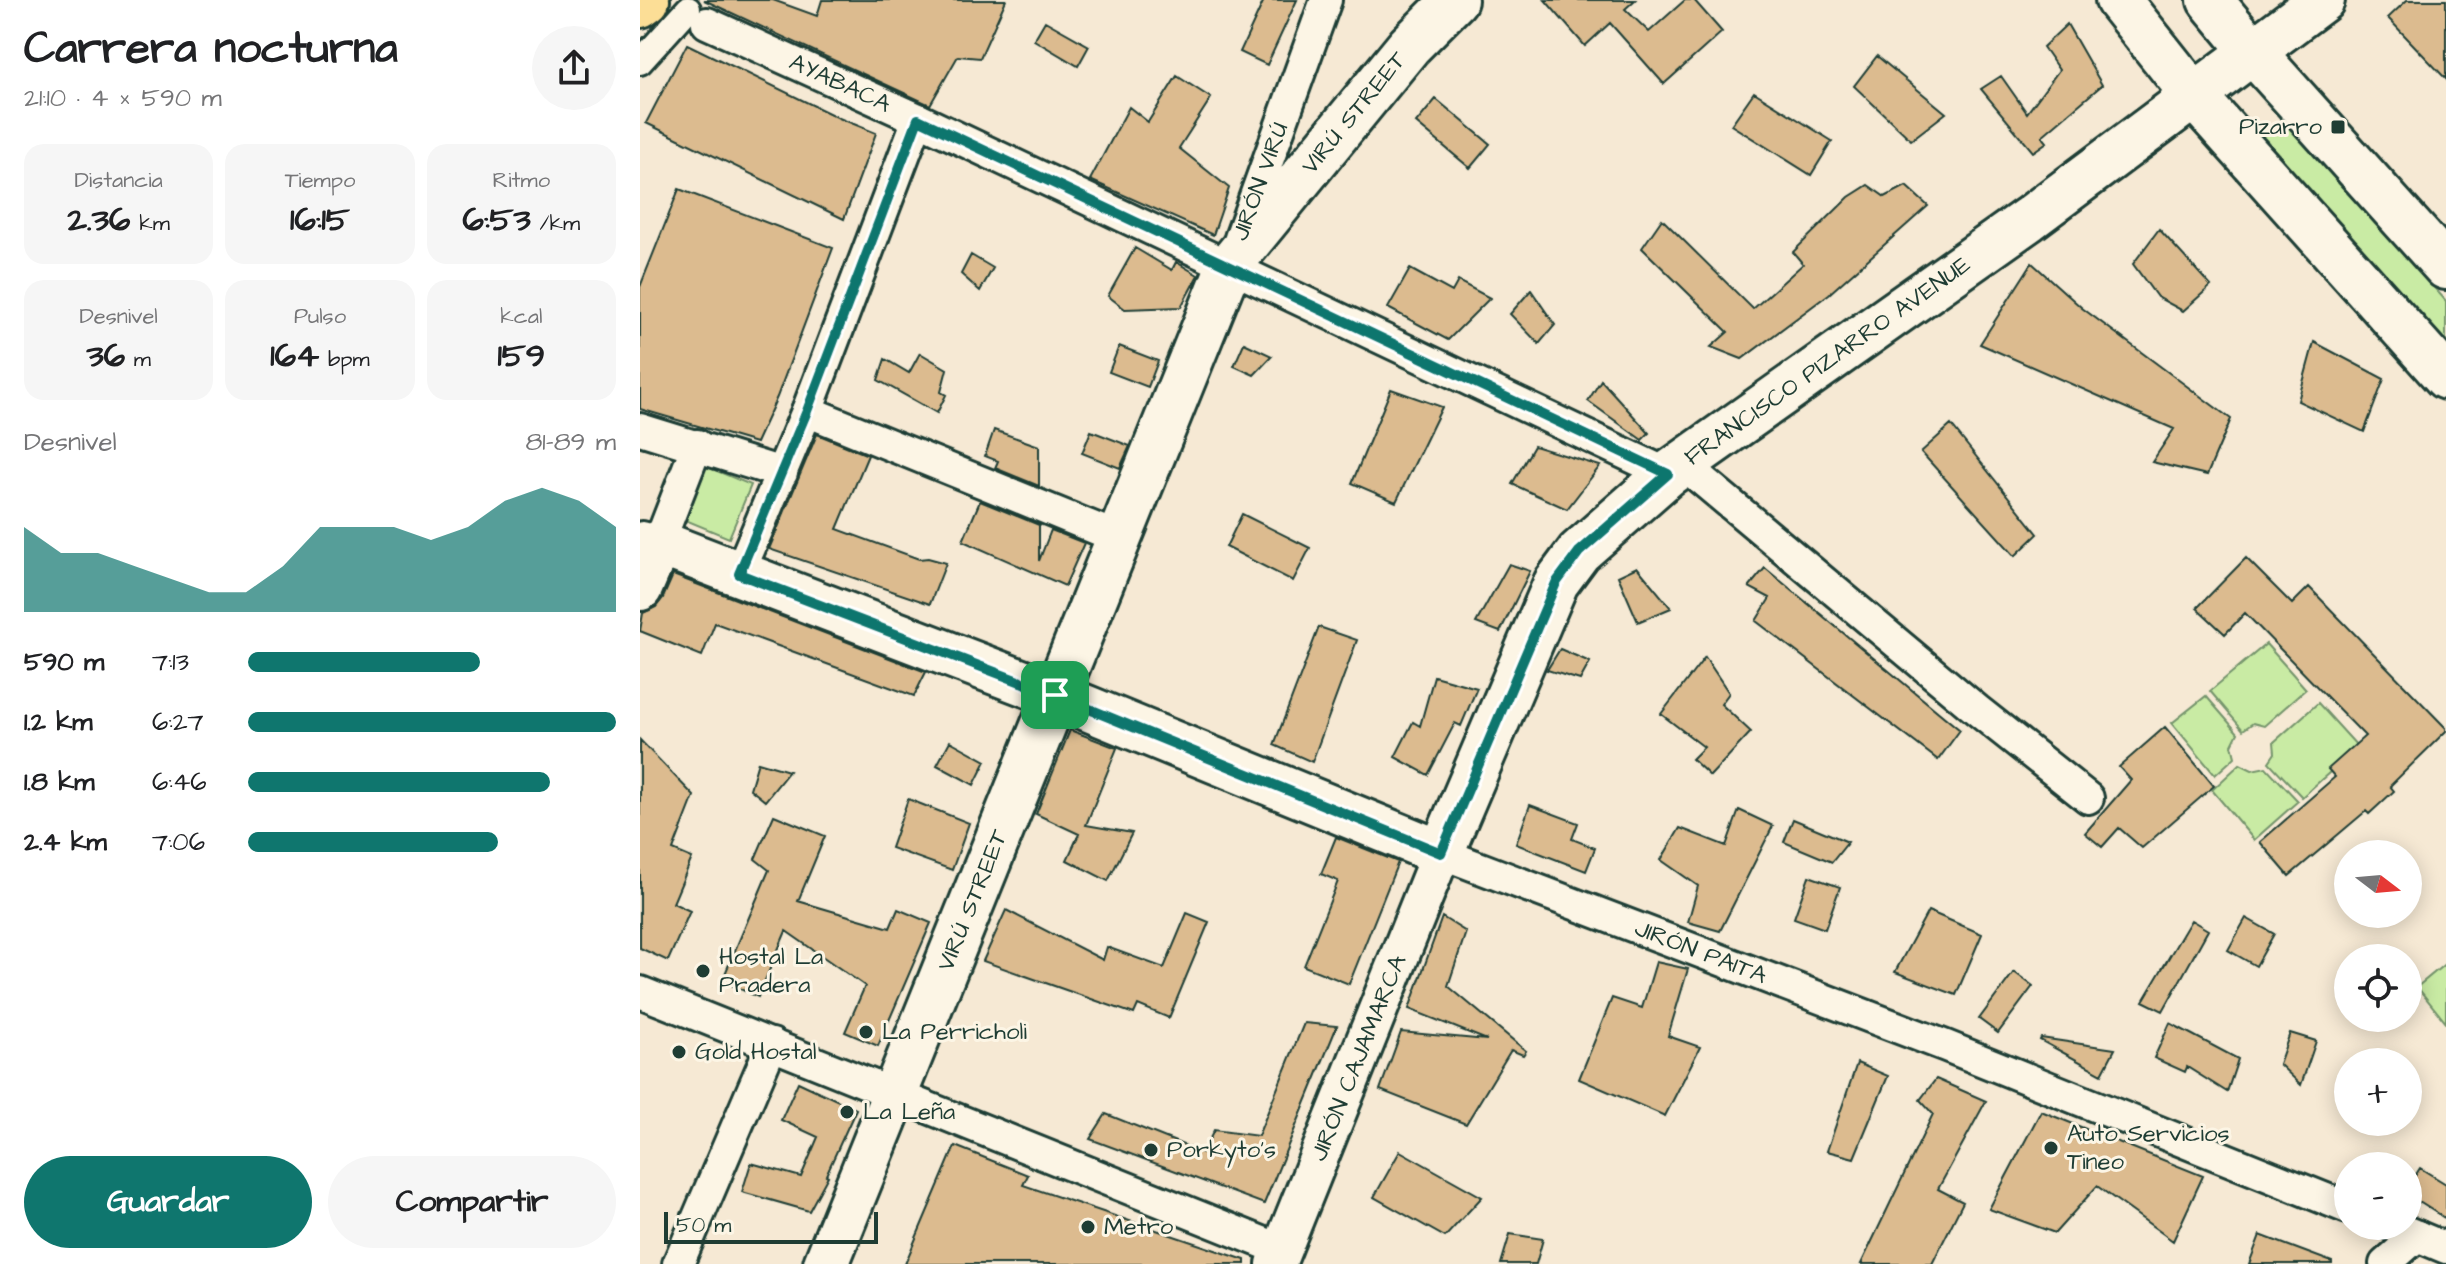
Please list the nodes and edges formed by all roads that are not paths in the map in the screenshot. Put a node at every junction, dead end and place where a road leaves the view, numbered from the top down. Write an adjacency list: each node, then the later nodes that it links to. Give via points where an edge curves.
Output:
1 (1326, 0): 12 (street, JIRÓN VIRÚ)
2 (1455, 0): 12 (main road, VIRÚ STREET, via 1399,58)
3 (2118, 0): 10 (main road)
4 (2210, 0): 8 (main road)
5 (2322, 0): 8 (main road)
6 (640, 5): 7 (highway)
7 (681, 11): 9 (street); 11 (street, AYABACA)
8 (2254, 53): 10 (main road, FRANCISCO PIZARRO AVENUE); 13 (main road)
9 (640, 62)
10 (2195, 97): 14 (main road); 18 (main road, FRANCISCO PIZARRO AVENUE)
11 (918, 119): 12 (street, AYABACA); 15 (street)
12 (1229, 266): 18 (street, AYABACA); 20 (main road, JIRÓN VIRÚ)
13 (2446, 267)
14 (2446, 377)
15 (807, 411): 19 (street); 20 (street)
16 (640, 429): 17 (street)
17 (697, 445): 19 (street); 21 (street)
18 (1675, 469): 25 (street, AYABACA); 26 (main road, FRANCISCO PIZARRO AVENUE, via 1579,552 1556,583)
19 (782, 473): 22 (street)
20 (1119, 538): 24 (main road, VIRÚ STREET)
21 (650, 540): 22 (main road, JIRÓN PAITA); 23 (main road)
22 (739, 574): 24 (main road, JIRÓN PAITA)
23 (640, 588)
24 (1055, 695): 26 (main road, JIRÓN PAITA); 29 (main road, VIRÚ STREET)
25 (2088, 798)
26 (1441, 853): 30 (street, JIRÓN PAITA, via 1946,1046); 34 (street, JIRÓN CAJAMARCA)
27 (640, 992): 28 (street)
28 (772, 1044): 29 (street); 35 (street)
29 (897, 1094): 34 (street); 36 (main road, VIRÚ STREET)
30 (2334, 1202)
31 (2422, 1238): 33 (street)
32 (2400, 1240): 37 (street)
33 (2446, 1248)
34 (1279, 1257)
35 (678, 1264)
36 (826, 1264)
37 (2385, 1264)

